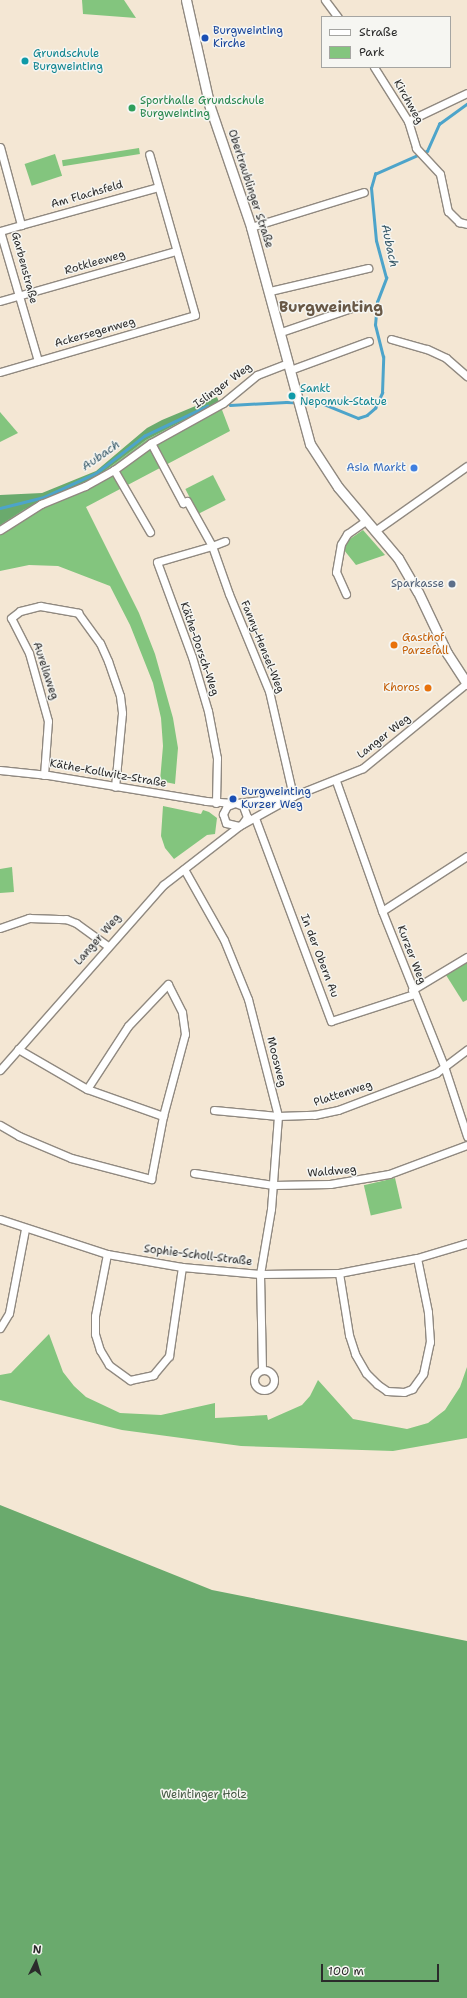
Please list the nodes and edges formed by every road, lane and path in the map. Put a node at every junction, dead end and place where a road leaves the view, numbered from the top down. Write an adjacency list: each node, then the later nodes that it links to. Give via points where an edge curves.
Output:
1 (186, 0): 14 (street, Obertraublinger Straße, via 210,107)
2 (325, 0): 3 (street)
3 (337, 16)
4 (375, 68): 6 (street, Kirchweg)
5 (467, 93): 6 (street)
6 (408, 121): 12 (street, Kirchweg, via 416,148 440,174 448,211 459,222)
7 (0, 147): 9 (street, Garbenstraße)
8 (149, 154): 10 (street)
9 (2, 161): 13 (street, Garbenstraße)
10 (158, 187): 13 (street, Am Flachsfeld); 16 (street)
11 (364, 192): 14 (street)
12 (467, 224)
13 (21, 225): 15 (street, Garbenstraße)
14 (251, 227): 18 (street, Obertraublinger Straße)
15 (0, 232): 19 (street, Garbenstraße)
16 (176, 251): 19 (street, Rotkleeweg); 25 (street, Ackersegenweg, via 195,315)
17 (368, 268): 18 (street)
18 (270, 291): 22 (street, Obertraublinger Straße)
19 (19, 295): 20 (street, Rotkleeweg); 25 (street, Garbenstraße)
20 (0, 301)
21 (360, 305): 22 (street)
22 (280, 332): 26 (street, Obertraublinger Straße)
23 (391, 339): 28 (street, via 440,355)
24 (369, 341): 26 (street, Islinger Weg)
25 (38, 362): 27 (street, Ackersegenweg)
26 (289, 366): 29 (street, Islinger Weg, via 257,375 223,403); 32 (street, Obertraublinger Straße, via 304,427 316,457)
27 (0, 372)
28 (467, 376)
29 (150, 443): 31 (street, Islinger Weg); 37 (street, via 183,503 187,501)
30 (467, 466): 34 (street)
31 (114, 470): 33 (street, Islinger Weg, via 85,486 41,504); 35 (street)
32 (367, 520): 34 (street, Obertraublinger Straße); 38 (street, via 347,534 341,544 336,572)
33 (0, 530)
34 (376, 530): 39 (street, Obertraublinger Straße, via 398,558 418,592 447,653)
35 (150, 532)
36 (225, 541): 37 (street)
37 (212, 546): 44 (street, Fanny-Hensel-Weg, via 229,594 270,691); 45 (street, Käthe-Dorsch-Weg, via 157,562 192,657 208,711 217,758)
38 (346, 594)
39 (467, 683): 42 (street, Langer Weg, via 387,751 363,768)
40 (0, 770): 41 (street, Käthe-Kollwitz-Straße)
41 (44, 774): 43 (street, Käthe-Kollwitz-Straße); 43 (street, Aureliaweg, via 48,721 29,653 10,618 33,606 78,613 93,632 108,661 120,696 122,713)
42 (336, 781): 44 (street, Langer Weg); 54 (street, Kurzer Weg)
43 (116, 787): 45 (street, Käthe-Kollwitz-Straße)
44 (293, 796): 46 (street, Käthe-Kollwitz-Straße); 48 (street, Langer Weg)
45 (214, 802): 46 (street, Käthe-Kollwitz-Straße); 47 (street)
46 (236, 803): 47 (street, via 227,806); 50 (street, via 243,806 247,813)
47 (223, 814): 49 (street)
48 (255, 818): 50 (street, Langer Weg); 58 (street, In der Obern Au, via 331,1020)
49 (226, 823): 50 (street, via 231,826); 51 (street)
50 (241, 825): 51 (street, Langer Weg)
51 (225, 838): 53 (street, Langer Weg)
52 (467, 856): 54 (street)
53 (184, 869): 56 (street, Langer Weg, via 163,885); 66 (street, Moosweg, via 224,940 248,999)
54 (382, 911): 58 (street, Kurzer Weg)
55 (0, 928): 56 (street, via 28,918 60,918 76,923)
56 (108, 946): 59 (street, Langer Weg)
57 (467, 957): 58 (street, In der Obern Au)
58 (413, 992): 61 (street, Kurzer Weg)
59 (18, 1049): 62 (street, Langer Weg); 63 (street)
60 (467, 1050): 61 (street, Plattenweg)
61 (444, 1066): 66 (street, Plattenweg, via 436,1073 338,1110 314,1115); 68 (street, Kurzer Weg)
62 (0, 1070)
63 (87, 1089): 65 (street); 65 (street, via 128,1026 168,984 182,1012 184,1034)
64 (214, 1110): 66 (street, Plattenweg)
65 (163, 1116): 67 (street, via 151,1179 71,1158)
66 (278, 1116): 71 (street, Moosweg)
67 (0, 1125)
68 (467, 1136)
69 (467, 1145): 71 (street, Waldweg, via 420,1164 359,1181)
70 (194, 1173): 71 (street, Waldweg)
71 (273, 1185): 79 (street, Moosweg)
72 (0, 1219): 73 (street, Sophie-Scholl-Straße)
73 (25, 1229): 75 (street, Sophie-Scholl-Straße); 80 (street, via 9,1313)
74 (467, 1243): 76 (street, Sophie-Scholl-Straße)
75 (107, 1254): 77 (street, Sophie-Scholl-Straße); 77 (street, via 95,1316 96,1334 100,1350 109,1365 130,1380 153,1375 169,1356)
76 (417, 1258): 78 (street, Sophie-Scholl-Straße); 78 (street, via 428,1312 430,1342 423,1374 412,1389 404,1392 387,1391 377,1384 366,1373 355,1354 349,1335)
77 (182, 1267): 79 (street, Sophie-Scholl-Straße)
78 (339, 1272): 79 (street, Sophie-Scholl-Straße)
79 (260, 1274): 81 (street, Moosweg)
80 (0, 1328)
81 (262, 1370)

